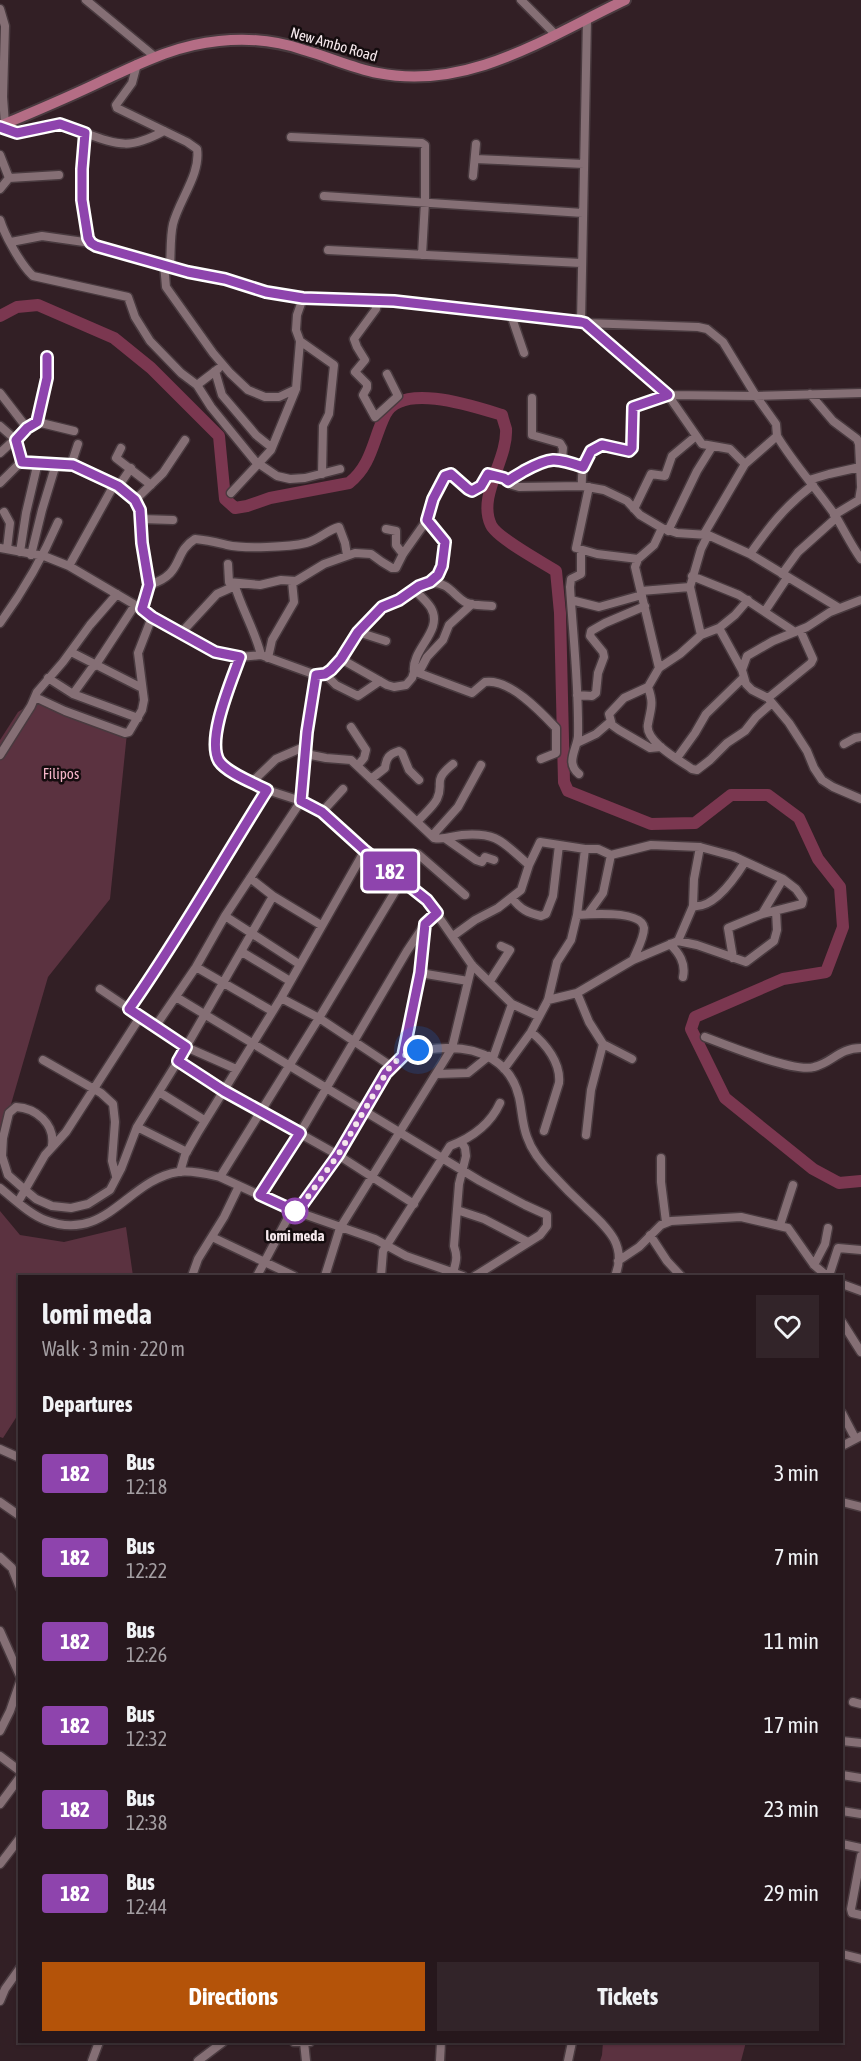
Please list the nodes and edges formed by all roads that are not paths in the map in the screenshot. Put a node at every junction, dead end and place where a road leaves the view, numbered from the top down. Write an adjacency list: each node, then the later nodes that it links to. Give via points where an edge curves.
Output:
1 (86, 0): 7 (street)
2 (521, 0): 6 (street)
3 (625, 0): 5 (main road, New Ambo Road)
4 (1, 14): 9 (street, via 5,44)
5 (586, 19): 6 (main road, New Ambo Road); 17 (street)
6 (556, 34): 7 (main road, New Ambo Road, via 488,65 426,76 380,74 283,44 242,40 196,44)
7 (154, 56): 8 (main road, New Ambo Road)
8 (136, 64): 10 (main road, New Ambo Road); 11 (street, via 132,82 117,108)
9 (1, 97): 10 (street)
10 (2, 126): 12 (street, via 17,133 60,124)
11 (164, 131): 12 (street, via 132,144 109,142); 31 (street, via 194,146 198,156 172,226)
12 (85, 133): 27 (street, via 82,200)
13 (291, 137): 23 (street, via 422,143)
14 (476, 144): 16 (street)
15 (0, 155): 20 (street)
16 (475, 159): 17 (street); 19 (street)
17 (584, 164): 24 (street)
18 (60, 175): 20 (street)
19 (473, 176)
20 (9, 178): 21 (street)
21 (0, 189)
22 (324, 196): 23 (street)
23 (425, 202): 24 (street); 29 (street)
24 (583, 213): 30 (street)
25 (0, 220): 26 (street)
26 (11, 242): 27 (street, via 42,236); 42 (street, via 33,276 128,297 150,341)
27 (91, 243): 31 (street)
28 (328, 250): 29 (street)
29 (422, 255): 30 (street)
30 (581, 262): 35 (street)
31 (167, 265): 32 (street); 39 (street, via 166,287)
32 (303, 298): 33 (street); 36 (street, via 297,315)
33 (375, 300): 34 (street); 41 (street, via 376,309 354,339 365,360 355,372 367,384 363,395 375,417 398,396)
34 (511, 315): 35 (street); 37 (street)
35 (583, 323): 47 (street); 48 (street, via 707,329 723,342)
36 (300, 342): 43 (street); 74 (street, via 334,365 329,414 323,426)
37 (524, 353)
38 (47, 357): 50 (street, via 47,378)
39 (223, 365): 40 (street); 43 (street, via 248,390 265,397 279,397)
40 (214, 371): 42 (street); 59 (street, via 222,395)
41 (387, 374)
42 (197, 385): 66 (street)
43 (296, 389): 59 (street)
44 (0, 393): 52 (street)
45 (861, 393): 46 (street)
46 (810, 394): 48 (street); 71 (street, via 833,421 857,439)
47 (668, 395): 48 (street); 54 (street); 70 (street, via 633,407 631,450 597,446)
48 (756, 396): 55 (street, via 776,424)
49 (532, 398): 63 (street, via 532,435 560,443)
50 (37, 422): 52 (street); 53 (street)
51 (0, 426): 56 (street)
52 (27, 428): 56 (street)
53 (74, 431)
54 (696, 436): 60 (street, via 702,444); 84 (street, via 672,456 665,476 651,474)
55 (777, 436): 68 (street); 77 (street)
56 (16, 440): 62 (street); 64 (street)
57 (185, 440): 78 (street)
58 (78, 444): 69 (street)
59 (271, 447): 66 (street)
60 (712, 447): 68 (street, via 730,449); 92 (street)
61 (120, 448): 72 (street, via 116,458)
62 (0, 453)
63 (562, 459): 70 (street); 75 (street, via 541,462)
64 (22, 462): 65 (street); 76 (street)
65 (38, 462): 67 (street); 96 (street)
66 (258, 463): 74 (street, via 277,476 290,479); 82 (street)
67 (56, 464): 69 (street); 99 (street)
68 (745, 464): 93 (street)
69 (71, 465): 79 (street)
70 (583, 467): 80 (street)
71 (860, 467): 77 (street); 81 (street)
72 (131, 468): 78 (street); 79 (street)
73 (340, 469): 74 (street)
74 (322, 474)
75 (506, 480): 80 (street, via 519,487); 89 (street, via 488,474 481,486 472,491 451,474 445,476)
76 (0, 483)
77 (811, 483): 86 (street); 98 (street, via 772,523)
78 (151, 484): 83 (street)
79 (116, 486): 83 (street); 105 (street)
80 (586, 487): 84 (street, via 604,490 627,501); 95 (street, via 576,546)
81 (861, 487): 86 (street, via 859,500)
82 (231, 493)
83 (135, 500): 87 (street)
84 (634, 509): 92 (street)
85 (4, 512): 94 (street, via 10,523)
86 (835, 517): 102 (street); 107 (street, via 798,552)
87 (141, 519): 88 (street); 111 (street)
88 (173, 520)
89 (427, 520): 97 (street); 109 (street, via 446,546 441,571)
90 (58, 522): 101 (street)
91 (386, 529): 97 (street, via 396,531 396,545)
92 (665, 530): 93 (street); 103 (street)
93 (706, 534): 98 (street); 106 (street)
94 (4, 548): 96 (street)
95 (581, 550): 103 (street); 116 (street, via 581,574 570,581)
96 (20, 552): 99 (street)
97 (403, 554): 100 (street, via 394,568 371,554)
98 (750, 554): 107 (street)
99 (31, 555): 101 (street)
100 (346, 555): 108 (street); 111 (street, via 339,526 302,544 252,547 195,539 168,577)
101 (44, 556): 105 (street); 126 (street)
102 (861, 559)
103 (638, 560): 114 (street, via 635,567)
104 (228, 564): 110 (street, via 228,581)
105 (69, 566): 115 (street)
106 (692, 576): 112 (street); 117 (street)
107 (784, 576): 123 (street); 124 (street)
108 (292, 581): 110 (street); 137 (street, via 294,602)
109 (430, 582): 113 (street); 119 (street, via 451,588)
110 (234, 584): 130 (street, via 217,594); 137 (street)
111 (149, 585): 122 (street)
112 (690, 587): 114 (street); 133 (street)
113 (414, 589): 129 (street, via 387,604); 141 (street, via 431,608 434,621 414,662)
114 (642, 593): 116 (street, via 599,607); 121 (street)
115 (117, 594): 122 (street); 135 (street)
116 (571, 600): 132 (street)
117 (748, 600): 124 (street); 127 (street)
118 (861, 600): 123 (street)
119 (472, 603): 120 (street); 141 (street, via 449,625 443,640)
120 (492, 606)
121 (645, 606): 131 (street); 140 (street)
122 (139, 607): 125 (street); 139 (street)
123 (839, 608): 128 (street)
124 (765, 611): 128 (street)
125 (152, 617): 130 (street); 147 (street, via 138,648)
126 (0, 622)
127 (719, 628): 133 (street); 142 (street)
128 (797, 631): 142 (street, via 747,656); 151 (street, via 813,659)
129 (358, 632): 134 (street); 138 (street)
130 (181, 633): 136 (street, via 215,652)
131 (590, 633): 132 (street); 149 (street, via 604,657 596,693)
132 (573, 635): 149 (street)
133 (701, 635): 140 (street)
134 (386, 641)
135 (71, 652): 139 (street); 144 (street)
136 (240, 657): 137 (street); 170 (street, via 215,743 219,760)
137 (265, 657): 143 (street)
138 (341, 659): 143 (street); 145 (street)
139 (94, 665): 147 (street); 148 (street)
140 (659, 668): 146 (street)
141 (416, 672): 145 (street, via 406,685 394,687); 157 (street, via 472,693 485,682 501,684 527,700 555,726)
142 (742, 674): 151 (street, via 752,690); 162 (street, via 706,714)
143 (320, 675): 145 (street, via 358,696); 160 (street)
144 (48, 678): 148 (street); 150 (street)
145 (380, 681)
146 (648, 687): 153 (street, via 618,702 609,714); 158 (street, via 653,705 647,730)
147 (142, 688): 152 (street)
148 (73, 694): 152 (street)
149 (577, 695): 159 (street)
150 (35, 697): 152 (street, via 125,733); 161 (street)
151 (770, 701): 162 (street, via 745,731 727,742 700,769 692,769); 173 (street, via 789,723 822,780)
152 (138, 718)
153 (610, 722): 158 (street, via 650,748); 159 (street)
154 (351, 727): 165 (street, via 366,750)
155 (861, 737): 156 (street)
156 (844, 744)
157 (557, 746): 159 (street); 163 (street, via 555,754)
158 (661, 747): 162 (street)
159 (574, 748): 167 (street, via 572,766)
160 (306, 750): 165 (street); 170 (street, via 276,759); 174 (street)
161 (0, 755)
162 (677, 758)
163 (541, 759)
164 (453, 764): 176 (street, via 440,776 436,801)
165 (358, 765): 168 (street)
166 (481, 765): 177 (street, via 458,807)
167 (579, 774)
168 (371, 779): 169 (street, via 385,768 389,756 399,751); 176 (street)
169 (419, 780)
170 (252, 782): 172 (street)
171 (343, 789): 175 (street)
172 (267, 790): 174 (street); 224 (street)
173 (861, 799)
174 (301, 801): 175 (street); 187 (street)
175 (322, 812): 182 (street)
176 (417, 822): 177 (street)
177 (432, 836): 178 (street)
178 (446, 839): 184 (street, via 477,860 482,862 485,856); 186 (street, via 490,836)
179 (559, 844): 181 (street); 186 (street, via 539,842); 192 (street, via 553,896 546,914 530,913)
180 (700, 847): 183 (street, via 651,845); 185 (street); 193 (street)
181 (585, 849): 183 (street, via 603,850); 198 (street)
182 (364, 850): 188 (street); 201 (street)
183 (611, 855): 196 (street, via 603,892)
184 (494, 860)
185 (745, 862): 189 (street); 193 (street, via 716,899)
186 (529, 865): 192 (street, via 523,886)
187 (250, 878): 191 (street); 199 (street)
188 (400, 879): 190 (street, via 417,854); 195 (street); 229 (street)
189 (783, 879): 194 (street, via 804,902); 197 (street)
190 (465, 895)
191 (273, 896): 201 (street); 202 (street)
192 (512, 898): 203 (street)
193 (693, 906): 204 (street)
194 (776, 911): 197 (street); 207 (street, via 777,930 772,945 746,962)
195 (437, 913): 200 (street); 203 (street)
196 (588, 914): 198 (street); 208 (street, via 614,914 640,921 644,930)
197 (762, 914): 207 (street, via 728,929)
198 (577, 915): 222 (street, via 568,947 557,962)
199 (225, 916): 202 (street); 211 (street)
200 (425, 924): 212 (street); 233 (street)
201 (321, 925): 209 (street)
202 (251, 934): 206 (street); 209 (street)
203 (453, 936): 210 (street)
204 (674, 942): 207 (street, via 697,945); 208 (street); 213 (street, via 683,962)
205 (501, 946): 217 (street, via 510,950)
206 (242, 952): 214 (street); 215 (street)
207 (733, 958)
208 (633, 960): 219 (street)
209 (299, 964): 215 (street)
210 (472, 965): 216 (street); 217 (street)
211 (196, 967): 214 (street); 220 (street)
212 (420, 973): 216 (street); 239 (street)
213 (683, 977)
214 (223, 981): 225 (street); 226 (street)
215 (290, 981): 221 (street)
216 (468, 981): 237 (street)
217 (490, 981): 223 (street)
218 (100, 989): 224 (street)
219 (577, 993): 222 (street); 235 (street)
220 (176, 996): 226 (street); 230 (street)
221 (281, 998): 225 (street); 229 (street)
222 (548, 1000): 227 (street)
223 (512, 1004): 227 (street); 240 (street)
224 (129, 1009): 228 (street)
225 (272, 1011): 234 (street)
226 (204, 1014): 234 (street); 236 (street)
227 (538, 1016): 231 (street)
228 (140, 1017): 230 (street); 250 (street)
229 (319, 1018): 233 (street); 244 (street)
230 (155, 1027): 236 (street)
231 (531, 1032): 247 (street); 258 (street, via 548,1047 560,1076)
232 (705, 1037): 238 (street, via 811,1068 835,1055)
233 (355, 1042): 245 (street); 249 (street)
234 (254, 1043): 244 (street); 246 (street)
235 (603, 1044): 241 (street); 261 (street, via 591,1090)
236 (186, 1047): 243 (street); 246 (street)
237 (452, 1048): 239 (street, via 418,1050); 240 (street); 248 (street)
238 (861, 1048)
239 (403, 1056): 245 (street)
240 (491, 1057): 247 (street); 248 (street, via 468,1073)
241 (632, 1059)
242 (43, 1060): 250 (street)
243 (178, 1061): 251 (street); 252 (street)
244 (290, 1065): 249 (street); 255 (street)
245 (391, 1065): 254 (street)
246 (236, 1069): 251 (street)
247 (504, 1069): 291 (street, via 517,1088 532,1149 611,1231)
248 (437, 1074): 259 (street)
249 (327, 1088): 254 (street); 260 (street)
250 (93, 1089): 263 (street, via 66,1132); 270 (street, via 110,1100 114,1108 112,1161)
251 (224, 1091): 255 (street); 256 (street)
252 (159, 1092): 256 (street); 257 (street)
253 (500, 1103): 262 (street, via 486,1123)
254 (364, 1110): 259 (street); 265 (street)
255 (262, 1111): 260 (street); 271 (street)
256 (204, 1120): 264 (street)
257 (137, 1126): 264 (street); 270 (street)
258 (544, 1131)
259 (401, 1132): 266 (street); 272 (street)
260 (300, 1133): 265 (street); 277 (street)
261 (586, 1135)
262 (462, 1143): 266 (street, via 450,1146); 268 (street, via 466,1156)
263 (52, 1145): 276 (street); 276 (street, via 48,1124 37,1115 18,1106 9,1113 3,1164 8,1175)
264 (187, 1152): 269 (street)
265 (338, 1155): 272 (street); 281 (street)
266 (442, 1157): 268 (street); 279 (street)
267 (661, 1158): 282 (street)
268 (463, 1170): 280 (street); 288 (street, via 547,1215 546,1229)
269 (180, 1172): 271 (street); 278 (street, via 147,1184 108,1215 82,1224 46,1221)
270 (116, 1176): 276 (street, via 110,1190 88,1204 71,1208 52,1206)
271 (220, 1177): 274 (street)
272 (372, 1178): 279 (street); 284 (street)
273 (793, 1185): 283 (street)
274 (239, 1186): 277 (street); 287 (street)
275 (0, 1188): 278 (street)
276 (24, 1189): 278 (street)
277 (260, 1195): 281 (street)
278 (18, 1202)
279 (414, 1204): 289 (street)
280 (457, 1210): 288 (street); 294 (street, via 457,1258)
281 (295, 1211): 284 (street); 292 (street)
282 (666, 1222): 283 (street, via 741,1217); 286 (street)
283 (780, 1225): 293 (street, via 791,1230)
284 (340, 1228): 289 (street); 298 (street)
285 (828, 1228): 293 (street)
286 (650, 1235): 291 (street); 303 (street)
287 (212, 1237): 292 (street); 295 (street)
288 (528, 1242): 301 (street)
289 (386, 1245): 294 (street); 299 (street)
290 (861, 1250): 305 (street, via 838,1248)
291 (618, 1261): 302 (street)
292 (265, 1262): 296 (street); 297 (street)
293 (814, 1265): 304 (street)
294 (453, 1273): 300 (street)
295 (192, 1275)
296 (258, 1275)
297 (292, 1275)
298 (325, 1275)
299 (381, 1275)
300 (460, 1275)
301 (477, 1275)
302 (615, 1275)
303 (680, 1275)
304 (827, 1275)
305 (828, 1275)
306 (843, 1284): 307 (street)
307 (861, 1291)
308 (843, 1324): 309 (street)
309 (861, 1352)
310 (843, 1414): 311 (street)
311 (857, 1435): 312 (street)
312 (843, 1445)
313 (0, 1449): 314 (street)
314 (18, 1457)
315 (0, 1502): 318 (street)
316 (843, 1502): 317 (street)
317 (861, 1507)
318 (18, 1515)
319 (0, 1557): 320 (street)
320 (17, 1571)
321 (0, 1630): 322 (street)
322 (18, 1671)
323 (18, 1689): 324 (street)
324 (0, 1731)
325 (843, 1741): 326 (street)
326 (861, 1743)
327 (0, 1756): 328 (street)
328 (18, 1770)
329 (843, 1775): 330 (street)
330 (861, 1779)
331 (18, 1780): 332 (street)
332 (0, 1804)
333 (843, 1810): 334 (street)
334 (861, 1814)
335 (18, 1841): 339 (street)
336 (843, 1844): 337 (street)
337 (861, 1848)
338 (861, 1856): 340 (street, via 851,1909)
339 (0, 1864)
340 (861, 1915)
341 (843, 1954): 342 (street)
342 (861, 1959)
343 (18, 1971): 344 (street)
344 (0, 2001)
345 (99, 2043): 350 (street)
346 (222, 2043): 351 (street)
347 (307, 2043): 352 (street)
348 (441, 2043): 353 (street)
349 (572, 2043): 354 (street)
350 (92, 2061)
351 (198, 2061)
352 (306, 2061)
353 (440, 2061)
354 (568, 2061)

